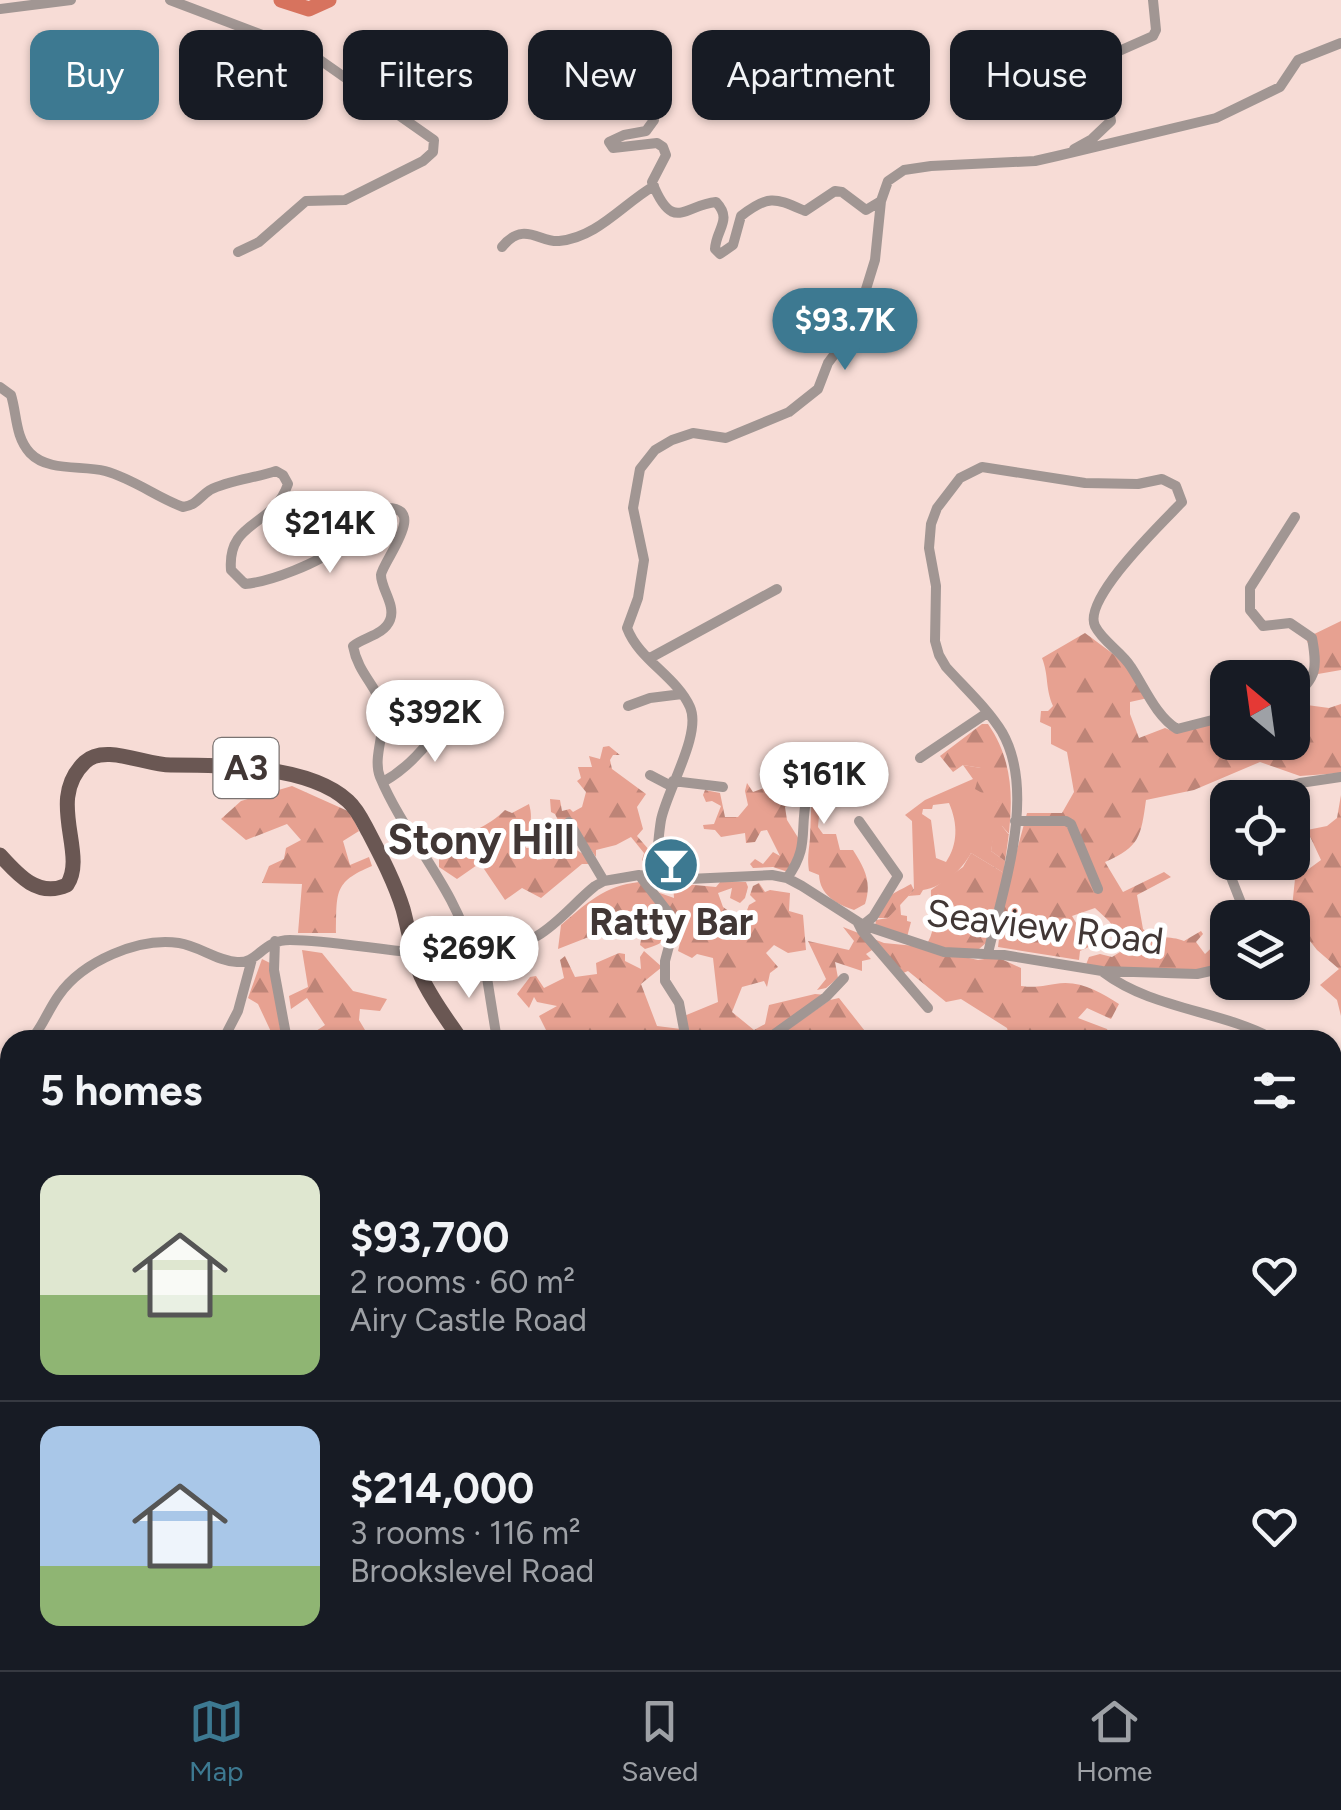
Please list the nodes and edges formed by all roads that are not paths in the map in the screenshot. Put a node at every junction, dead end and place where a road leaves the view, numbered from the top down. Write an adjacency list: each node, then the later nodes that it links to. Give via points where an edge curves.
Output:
1 (71, 0): 4 (street)
2 (170, 0): 12 (street, via 310,52 434,140 434,152 423,161 346,200 306,201)
3 (1153, 0): 8 (street, via 1153,36 1069,78 1074,89 1105,105 1111,120)
4 (38, 2): 5 (street)
5 (0, 9)
6 (1341, 43): 8 (street, via 1298,60 1280,87 1216,118)
7 (654, 120): 9 (street, via 646,131 608,142 613,148 663,147)
8 (1069, 152): 10 (street, via 904,170 888,181)
9 (654, 186): 10 (street, via 678,214 716,202 725,221 716,242 720,254 734,245 741,216 768,199 804,212 836,191 866,210); 11 (street, via 574,238 522,235)
10 (881, 201): 16 (street, via 876,260 854,328 818,388 751,430 726,438 693,432 672,440 640,469 633,508 644,560 626,628)
11 (502, 248)
12 (238, 252)
13 (0, 387): 28 (street, via 11,395 23,444 33,456 122,476 183,507 194,506 210,490 283,474 284,497 236,538 230,554 231,570 245,584 322,557 376,509 397,510 403,533 382,575 390,620 353,646 382,710)
14 (1295, 517): 17 (street, via 1250,588 1250,610 1263,626 1290,623 1312,638 1317,666)
15 (777, 589): 16 (street)
16 (650, 658): 18 (street)
17 (1310, 680)
18 (682, 694): 19 (street); 29 (street, via 693,718 692,736)
19 (628, 706)
20 (451, 709): 28 (street, via 413,761)
21 (987, 714): 22 (street, via 939,656 929,548 938,508 960,478 982,467 1085,483 1162,478 1176,486 1182,502 1126,560 1092,620 1128,661 1166,722 1177,729); 24 (street); 32 (street, via 1015,768)
22 (1210, 721)
23 (822, 754): 37 (street, via 806,796 800,860)
24 (920, 758)
25 (650, 776): 29 (street)
26 (1341, 777): 27 (street)
27 (1310, 781)
28 (383, 782): 44 (street)
29 (672, 784): 30 (street); 36 (street)
30 (723, 787)
31 (858, 821): 40 (street, via 898,876 872,917)
32 (1015, 821): 39 (street, via 1071,824); 43 (street)
33 (569, 822): 38 (street)
34 (0, 855): 42 (main road, A3, via 30,884 67,884 74,866 67,802 74,778 93,756 251,768 309,780 333,790 359,814 397,891)
35 (639, 875): 36 (street, Seaview Road); 38 (street, Seaview Road); 55 (street, via 671,916 665,981 679,1003)
36 (656, 875): 37 (street, Seaview Road)
37 (787, 878): 40 (street, Seaview Road)
38 (604, 881): 44 (street, via 538,936)
39 (1098, 889)
40 (860, 923): 43 (street, Seaview Road, via 944,952); 49 (street)
41 (274, 941): 42 (street); 45 (street); 52 (street)
42 (414, 952): 44 (street); 53 (main road, A3, via 430,995)
43 (988, 953): 46 (street, Seaview Road)
44 (478, 954): 54 (street)
45 (252, 959): 50 (street, via 232,962 179,943 134,945 71,982); 51 (street)
46 (1102, 971): 47 (street, Seaview Road); 57 (street, via 1187,1010)
47 (1210, 971)
48 (844, 978): 56 (street)
49 (928, 1008)
50 (37, 1030)
51 (228, 1030)
52 (285, 1030)
53 (454, 1030)
54 (495, 1030)
55 (684, 1030)
56 (780, 1030)
57 (1257, 1030)

